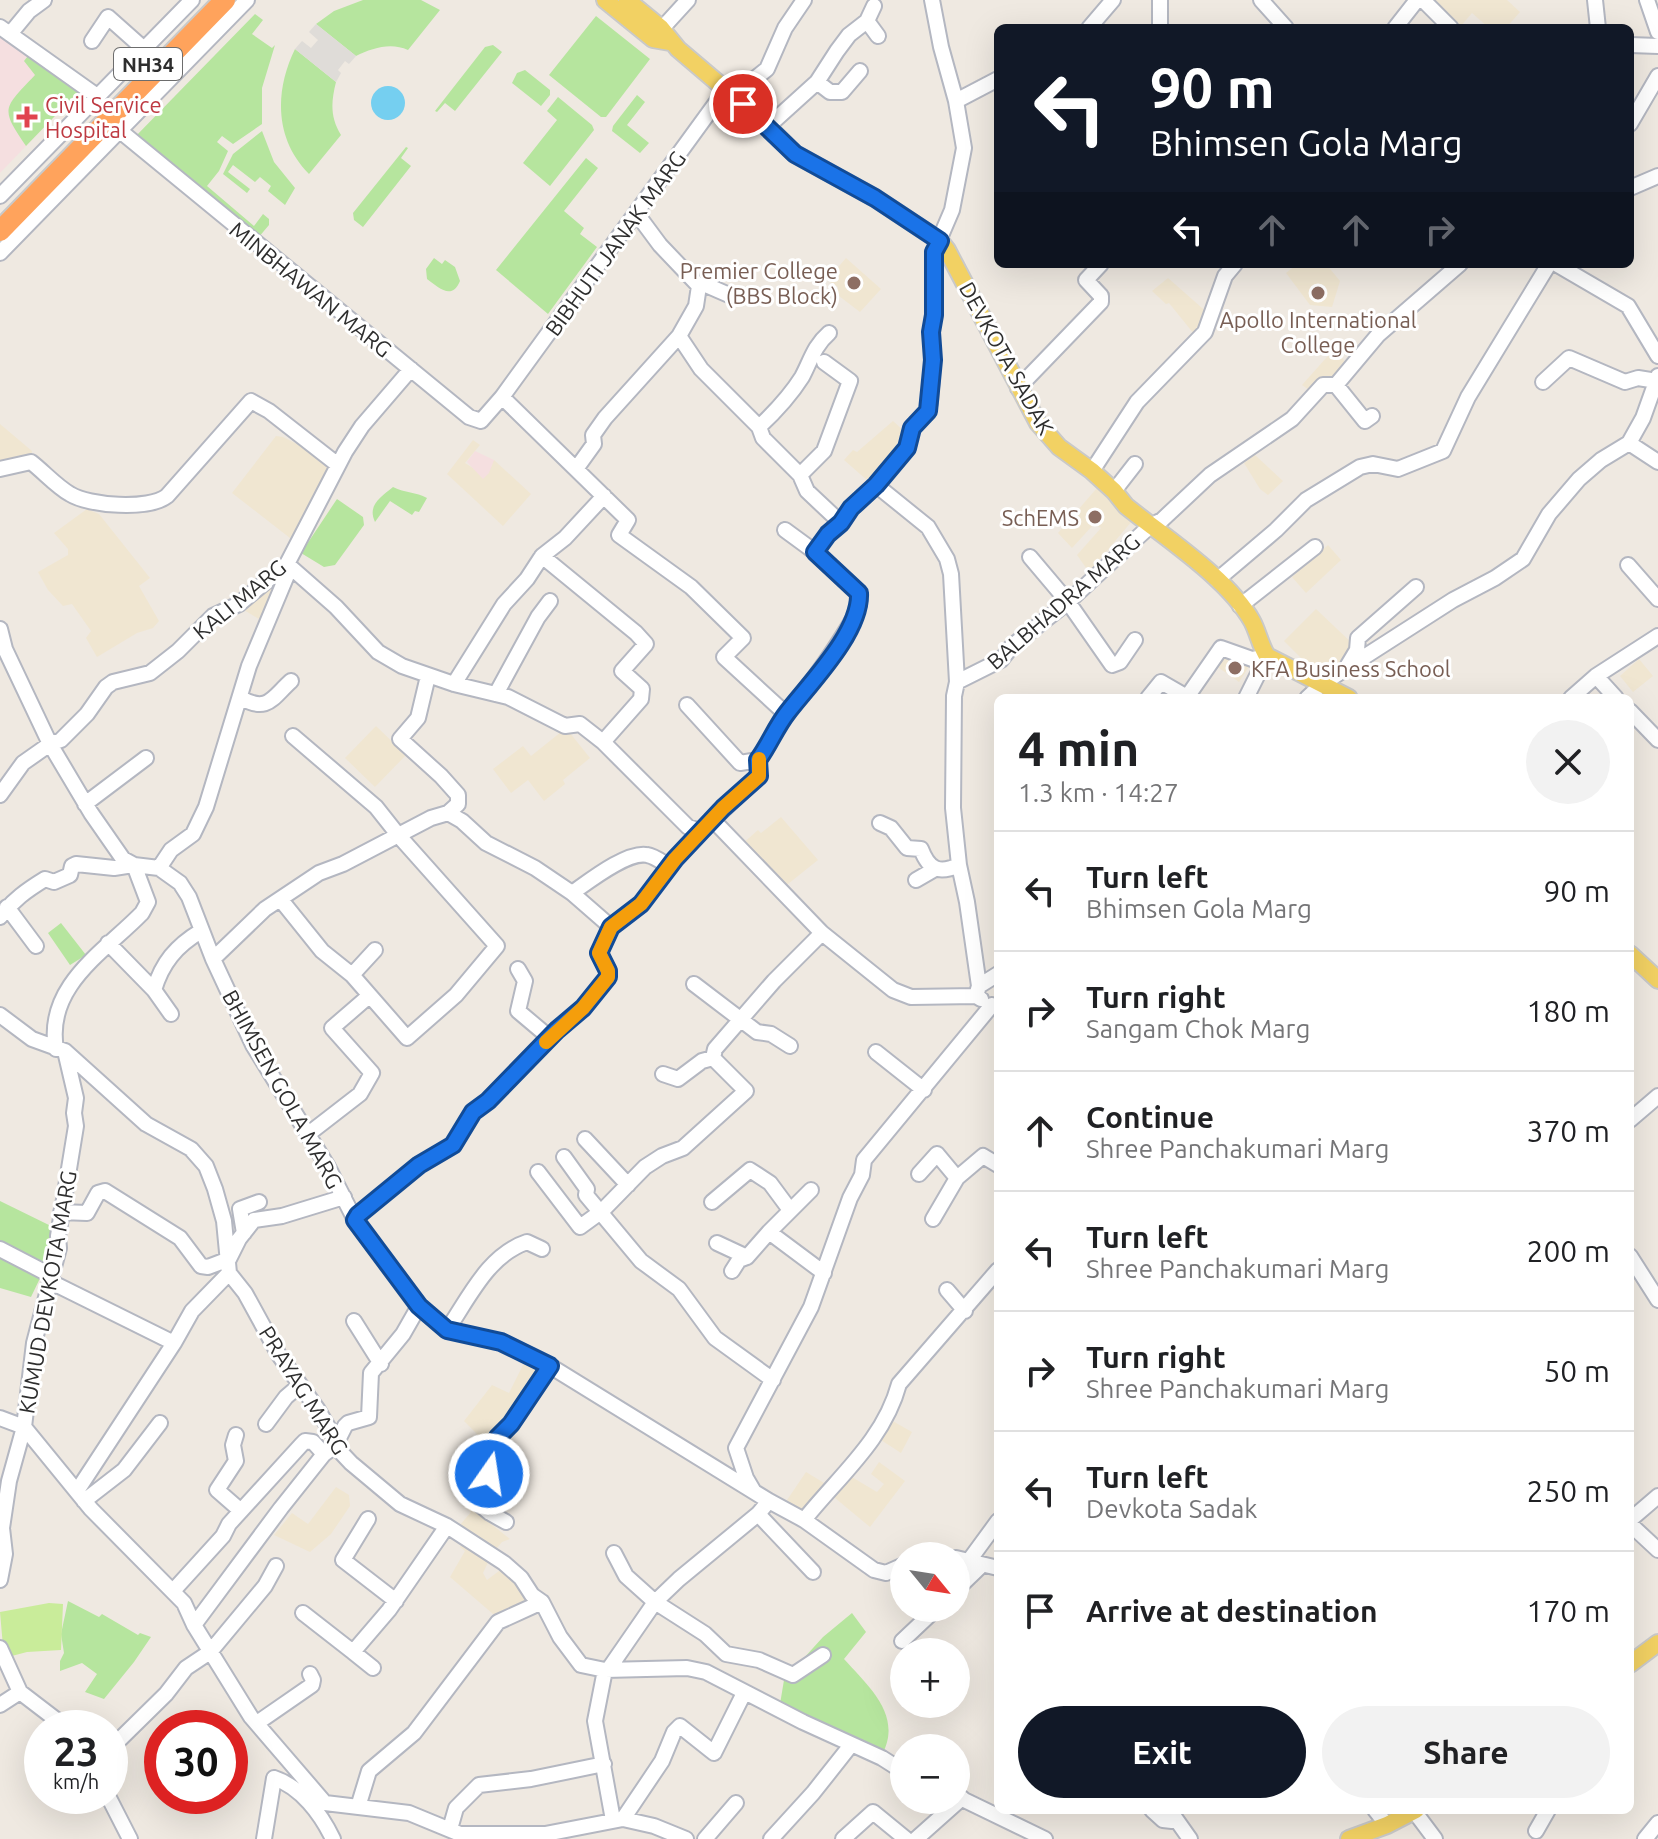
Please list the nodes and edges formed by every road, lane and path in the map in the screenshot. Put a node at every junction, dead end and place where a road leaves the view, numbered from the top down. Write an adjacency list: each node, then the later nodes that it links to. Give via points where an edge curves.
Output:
1 (44, 0): 24 (street)
2 (225, 0): 42 (highway, NH34)
3 (247, 0): 42 (street)
4 (605, 0): 26 (main road)
5 (627, 0): 26 (main road)
6 (688, 0): 26 (street)
7 (804, 0): 36 (street, via 767,69)
8 (932, 0): 39 (street)
9 (1113, 0): 18 (street)
10 (1160, 0): 19 (street)
11 (1261, 0): 20 (street)
12 (1420, 0): 21 (street); 22 (street)
13 (1595, 0): 23 (street)
14 (1647, 0): 25 (street)
15 (194, 1): 31 (street); 42 (highway, NH34)
16 (874, 6): 17 (street)
17 (867, 21): 27 (street); 35 (street, via 849,35)
18 (1092, 24)
19 (1160, 24)
20 (1282, 24)
21 (1399, 24)
22 (1447, 24)
23 (1598, 24)
24 (5, 30): 38 (street)
25 (1658, 32)
26 (661, 36): 37 (main road, DEVKOTA SADAK)
27 (878, 36)
28 (92, 41): 31 (street, via 108,17)
29 (1634, 45): 30 (street)
30 (1658, 46)
31 (144, 49): 38 (street)
32 (860, 71): 35 (street, via 842,92 830,92)
33 (1658, 76): 40 (street)
34 (994, 81): 39 (street)
35 (817, 82): 41 (street)
36 (747, 85)
37 (726, 89): 46 (street, BIBHUTI JANAK MARG); 48 (main road, DEVKOTA SADAK, via 795,154)
38 (97, 96): 43 (street)
39 (956, 101): 48 (street, via 964,148 959,186)
40 (1634, 117)
41 (775, 120)
42 (103, 126): 43 (highway, NH34); 47 (street); 61 (street, MINBHAWAN MARG)
43 (41, 173): 47 (highway, NH34)
44 (1658, 176): 45 (street)
45 (1634, 186)
46 (637, 214): 55 (street); 66 (street, BIBHUTI JANAK MARG)
47 (5, 219): 49 (street)
48 (940, 241): 65 (main road, DEVKOTA SADAK); 77 (street, via 934,252 928,411 912,428 907,448)
49 (0, 253)
50 (1232, 268): 75 (street, via 1205,332 1137,402)
51 (1455, 268): 64 (street, BALBHADRA MARG, via 1378,335)
52 (1547, 268): 89 (street, via 1468,397 1443,451 1398,469 1360,467 1306,500)
53 (1563, 268): 59 (street, via 1628,306)
54 (1096, 269): 65 (street, via 1086,282 1101,302)
55 (699, 286): 56 (street); 58 (street, via 696,306)
56 (729, 295)
57 (829, 333): 68 (street, via 796,385)
58 (679, 336): 68 (street, via 701,369); 73 (street, via 605,418)
59 (1658, 356)
60 (824, 362): 76 (street, via 850,381 824,451)
61 (411, 369): 66 (street, MINBHAWAN MARG, via 475,421 487,417); 72 (street, KALI MARG, via 358,422)
62 (1657, 378): 63 (street, via 1625,382 1569,358); 69 (street)
63 (1543, 382)
64 (1336, 385): 67 (street, via 1365,421); 81 (street, BALBHADRA MARG, via 1323,385 1292,419 1210,475)
65 (1018, 388): 75 (main road, DEVKOTA SADAK, via 1049,438)
66 (502, 397): 73 (street)
67 (1372, 416)
68 (759, 427): 76 (street, via 763,438)
69 (1629, 443): 70 (street); 99 (street, via 1579,479 1549,514 1523,559)
70 (1658, 462)
71 (1135, 464): 78 (street)
72 (338, 465): 74 (street, via 251,401 157,502 88,501 69,494 31,462); 88 (street, KALI MARG)
73 (576, 469): 79 (street)
74 (1, 470)
75 (1092, 471): 78 (main road, DEVKOTA SADAK)
76 (800, 475): 80 (street, via 807,491)
77 (876, 485): 80 (street); 103 (street, via 928,527 947,559)
78 (1114, 491): 81 (main road, DEVKOTA SADAK)
79 (604, 496): 85 (street); 117 (street, via 628,520 619,535 691,587 743,638 724,657)
80 (841, 523): 84 (street)
81 (1150, 526): 89 (main road, DEVKOTA SADAK); 93 (street, BALBHADRA MARG)
82 (785, 530): 84 (street)
83 (1315, 547): 94 (street)
84 (815, 552): 117 (street, via 859,593 859,604 841,642)
85 (542, 556): 104 (street, via 504,604); 121 (street, via 646,644 622,671 642,689 641,699)
86 (1030, 557): 93 (street)
87 (1628, 565): 91 (street)
88 (288, 566): 100 (street, via 378,652); 115 (street); 122 (street, KALI MARG, via 239,604 213,616 150,673 113,682 75,727)
89 (1217, 580): 94 (main road, DEVKOTA SADAK)
90 (1416, 587): 99 (street, via 1358,638)
91 (1658, 599)
92 (550, 601): 106 (street)
93 (1068, 602): 97 (street, via 1112,665); 103 (street, BALBHADRA MARG, via 1001,660)
94 (1240, 606): 98 (main road, DEVKOTA SADAK)
95 (0, 629): 122 (street)
96 (1658, 636): 101 (street)
97 (1135, 640)
98 (1267, 656): 105 (main road); 109 (street, via 1252,659 1221,648); 110 (street)
99 (1344, 671): 105 (street)
100 (428, 676): 104 (street); 127 (street, via 418,718 400,739 458,795 458,804)
101 (1596, 676): 113 (street); 114 (street)
102 (291, 681): 115 (street, via 266,705)
103 (957, 682): 133 (street, via 953,808)
104 (454, 684): 106 (street)
105 (1322, 684): 111 (street); 112 (main road)
106 (496, 694): 121 (street, via 565,726 580,724)
107 (1151, 694): 108 (street, via 1161,682)
108 (1182, 694)
109 (1189, 694)
110 (1248, 694)
111 (1311, 694)
112 (1341, 694)
113 (1576, 694)
114 (1612, 694)
115 (241, 698): 135 (street, via 193,834 171,850)
116 (687, 705): 124 (street, via 740,763)
117 (786, 714): 124 (street)
118 (1634, 715): 120 (street)
119 (293, 736): 131 (street, via 376,807)
120 (1658, 740)
121 (603, 742): 130 (street, via 688,827)
122 (50, 744): 125 (street, KALI MARG, via 23,763); 126 (street)
123 (146, 758): 126 (street)
124 (758, 760): 128 (street, via 759,776)
125 (0, 795)
126 (85, 804): 132 (street, via 123,859)
127 (448, 813): 131 (street); 138 (street, via 486,843)
128 (712, 819): 130 (street); 143 (street)
129 (880, 823): 136 (street, via 907,848 921,849)
130 (701, 831): 134 (street)
131 (399, 836): 139 (street, via 319,873); 156 (street, via 497,946 456,995 407,1038)
132 (134, 865): 135 (street); 140 (street, via 76,864 70,875 54,882 45,879 28,889); 144 (street, KUMUD DEVKOTA MARG, via 148,902)
133 (959, 865): 136 (street); 155 (street)
134 (670, 867): 138 (street, via 650,855 636,855); 141 (street, via 641,904)
135 (159, 868): 142 (street, BHIMSEN GOLA MARG, via 185,890)
136 (935, 869): 137 (street)
137 (916, 880)
138 (572, 893): 141 (street)
139 (281, 900): 148 (street); 150 (street, via 322,951)
140 (4, 912): 145 (street)
141 (611, 927): 162 (street, via 599,953 608,977)
142 (201, 931): 148 (street, BHIMSEN GOLA MARG); 154 (street, via 171,955)
143 (822, 933): 155 (street, via 893,990 911,997); 161 (street)
144 (108, 943): 154 (street); 164 (street, KUMUD DEVKOTA MARG, via 74,979 59,1007 54,1023)
145 (36, 946)
146 (375, 950): 150 (street)
147 (1634, 958): 152 (main road)
148 (213, 959): 171 (street, BHIMSEN GOLA MARG, via 253,1045)
149 (518, 969): 162 (street, via 525,981 518,1011)
150 (352, 975): 156 (street)
151 (994, 977): 155 (street)
152 (1658, 980)
153 (694, 984): 161 (street)
154 (154, 990): 159 (street)
155 (977, 991): 157 (street)
156 (369, 996): 171 (street, via 332,1028 372,1073 360,1094)
157 (994, 1007)
158 (994, 1009): 168 (street)
159 (171, 1014)
160 (0, 1015): 164 (street, PRAYAG MARG, via 32,1039)
161 (742, 1019): 163 (street); 166 (street)
162 (550, 1038): 187 (street, via 473,1112 453,1145 396,1182)
163 (790, 1046)
164 (61, 1050): 185 (street, KUMUD DEVKOTA MARG, via 76,1098 76,1126); 195 (street, PRAYAG MARG, via 138,1117 191,1149 206,1166 224,1221)
165 (876, 1052): 168 (street)
166 (713, 1058): 167 (street, via 678,1079); 178 (street, via 746,1089 744,1094 683,1148 645,1167)
167 (663, 1074)
168 (924, 1090): 197 (street, via 864,1160)
169 (1658, 1096): 170 (street)
170 (1634, 1117)
171 (307, 1135): 180 (street, BHIMSEN GOLA MARG)
172 (585, 1139): 178 (street)
173 (564, 1157): 184 (street)
174 (994, 1163): 177 (street, via 980,1154)
175 (538, 1172): 184 (street, via 580,1227)
176 (919, 1174): 177 (street, via 937,1154)
177 (957, 1178): 186 (street)
178 (628, 1185): 184 (street)
179 (811, 1190): 183 (street)
180 (344, 1197): 187 (street, BHIMSEN GOLA MARG); 189 (street, via 254,1220)
181 (259, 1202): 189 (street, via 240,1209)
182 (712, 1202): 183 (street, via 750,1170 770,1183)
183 (790, 1210): 188 (street)
184 (602, 1211): 209 (street, via 641,1261 679,1289 715,1338)
185 (61, 1212): 195 (street, via 87,1213 98,1193 105,1191 180,1238 201,1266); 199 (street, KUMUD DEVKOTA MARG)
186 (933, 1219)
187 (355, 1220): 202 (street, BHIMSEN GOLA MARG)
188 (769, 1232): 193 (street); 197 (street)
189 (244, 1233): 195 (street)
190 (717, 1243): 193 (street)
191 (0, 1249): 199 (street)
192 (542, 1249): 205 (street, via 527,1242 502,1254)
193 (747, 1257): 196 (street)
194 (1634, 1262): 201 (street)
195 (229, 1266): 206 (street); 210 (street, PRAYAG MARG)
196 (732, 1271)
197 (824, 1273): 209 (street)
198 (994, 1275): 203 (street)
199 (51, 1279): 206 (street); 214 (street, KUMUD DEVKOTA MARG, via 34,1343)
200 (947, 1290): 203 (street)
201 (1658, 1300)
202 (419, 1306): 205 (street, BHIMSEN GOLA MARG); 207 (street)
203 (965, 1311): 225 (street, via 899,1384 874,1441)
204 (354, 1321): 207 (street)
205 (447, 1330): 208 (street, BHIMSEN GOLA MARG, via 501,1342)
206 (174, 1343): 218 (street)
207 (381, 1364): 216 (street, via 371,1373 369,1417 348,1423)
208 (550, 1366): 217 (street, BHIMSEN GOLA MARG); 226 (street, via 498,1437 487,1457 489,1474 472,1498)
209 (773, 1380): 217 (street, via 736,1448)
210 (300, 1385): 213 (street); 216 (street, PRAYAG MARG, via 334,1437)
211 (0, 1418): 214 (street)
212 (160, 1423): 218 (street, via 124,1470)
213 (266, 1424)
214 (24, 1427): 218 (street); 238 (street, KUMUD DEVKOTA MARG, via 9,1481)
215 (236, 1435): 221 (street, via 236,1461 217,1490)
216 (330, 1450): 221 (street, via 305,1441); 228 (street, PRAYAG MARG, via 400,1504); 245 (street)
217 (754, 1491): 220 (street, BHIMSEN GOLA MARG)
218 (80, 1496): 239 (street)
219 (1658, 1496): 223 (street)
220 (769, 1501): 222 (street); 225 (street, BHIMSEN GOLA MARG)
221 (241, 1511): 239 (street)
222 (758, 1514): 237 (street); 240 (street)
223 (1634, 1518)
224 (368, 1519): 241 (street, via 343,1560)
225 (804, 1520): 236 (street, BHIMSEN GOLA MARG, via 874,1570)
226 (506, 1522)
227 (1634, 1525): 230 (street)
228 (447, 1526): 241 (street); 242 (street, PRAYAG MARG, via 504,1563)
229 (994, 1527): 232 (street)
230 (1656, 1544)
231 (614, 1553): 240 (street, via 626,1576)
232 (970, 1561)
233 (970, 1562): 235 (street)
234 (276, 1566): 249 (street)
235 (994, 1567)
236 (890, 1571)
237 (813, 1572)
238 (0, 1580)
239 (173, 1591): 245 (street)
240 (656, 1600): 251 (street, via 726,1654 759,1660 793,1675); 254 (street)
241 (396, 1601): 250 (street)
242 (542, 1602): 254 (street, PRAYAG MARG, via 581,1665); 268 (street, via 498,1622 414,1733 369,1771)
243 (303, 1613): 250 (street)
244 (922, 1622): 246 (street)
245 (194, 1625): 249 (street)
246 (905, 1638)
247 (1658, 1643): 252 (main road)
248 (0, 1648): 256 (street)
249 (210, 1652): 260 (street); 261 (street, via 186,1668)
250 (353, 1652): 253 (street)
251 (823, 1655)
252 (1634, 1661)
253 (373, 1668)
254 (606, 1670): 257 (street, PRAYAG MARG, via 687,1668); 264 (street, via 595,1721)
255 (310, 1674): 260 (street, via 312,1685)
256 (20, 1692): 258 (street); 259 (street)
257 (744, 1693): 262 (street, PRAYAG MARG); 278 (street, via 714,1753 688,1730 680,1726 674,1732 662,1761)
258 (0, 1705)
259 (44, 1710)
260 (257, 1723): 267 (street)
261 (128, 1731)
262 (851, 1745): 263 (street, PRAYAG MARG); 289 (street)
263 (890, 1763)
264 (604, 1764): 278 (street); 281 (street, via 479,1785 456,1808)
265 (970, 1802): 293 (street)
266 (736, 1803): 288 (street)
267 (319, 1804): 268 (street); 285 (street, via 274,1778); 286 (street)
268 (358, 1807): 281 (street, via 409,1813)
269 (117, 1814): 284 (street)
270 (942, 1814): 292 (street)
271 (1156, 1814): 272 (street, via 1172,1821)
272 (1176, 1814)
273 (1178, 1814): 294 (street)
274 (1378, 1814): 280 (street)
275 (1408, 1814): 280 (main road)
276 (1418, 1814): 296 (street)
277 (1546, 1814): 283 (street)
278 (618, 1820): 282 (street); 287 (street)
279 (1658, 1823): 297 (street)
280 (1387, 1825): 295 (main road)
281 (459, 1835): 282 (street)
282 (546, 1836)
283 (1534, 1836)
284 (130, 1839)
285 (264, 1839)
286 (333, 1839)
287 (686, 1839)
288 (705, 1839)
289 (771, 1839)
290 (843, 1839): 291 (street, via 873,1812)
291 (906, 1839)
292 (916, 1839)
293 (1045, 1839)
294 (1190, 1839)
295 (1349, 1839)
296 (1435, 1839)
297 (1645, 1839)

